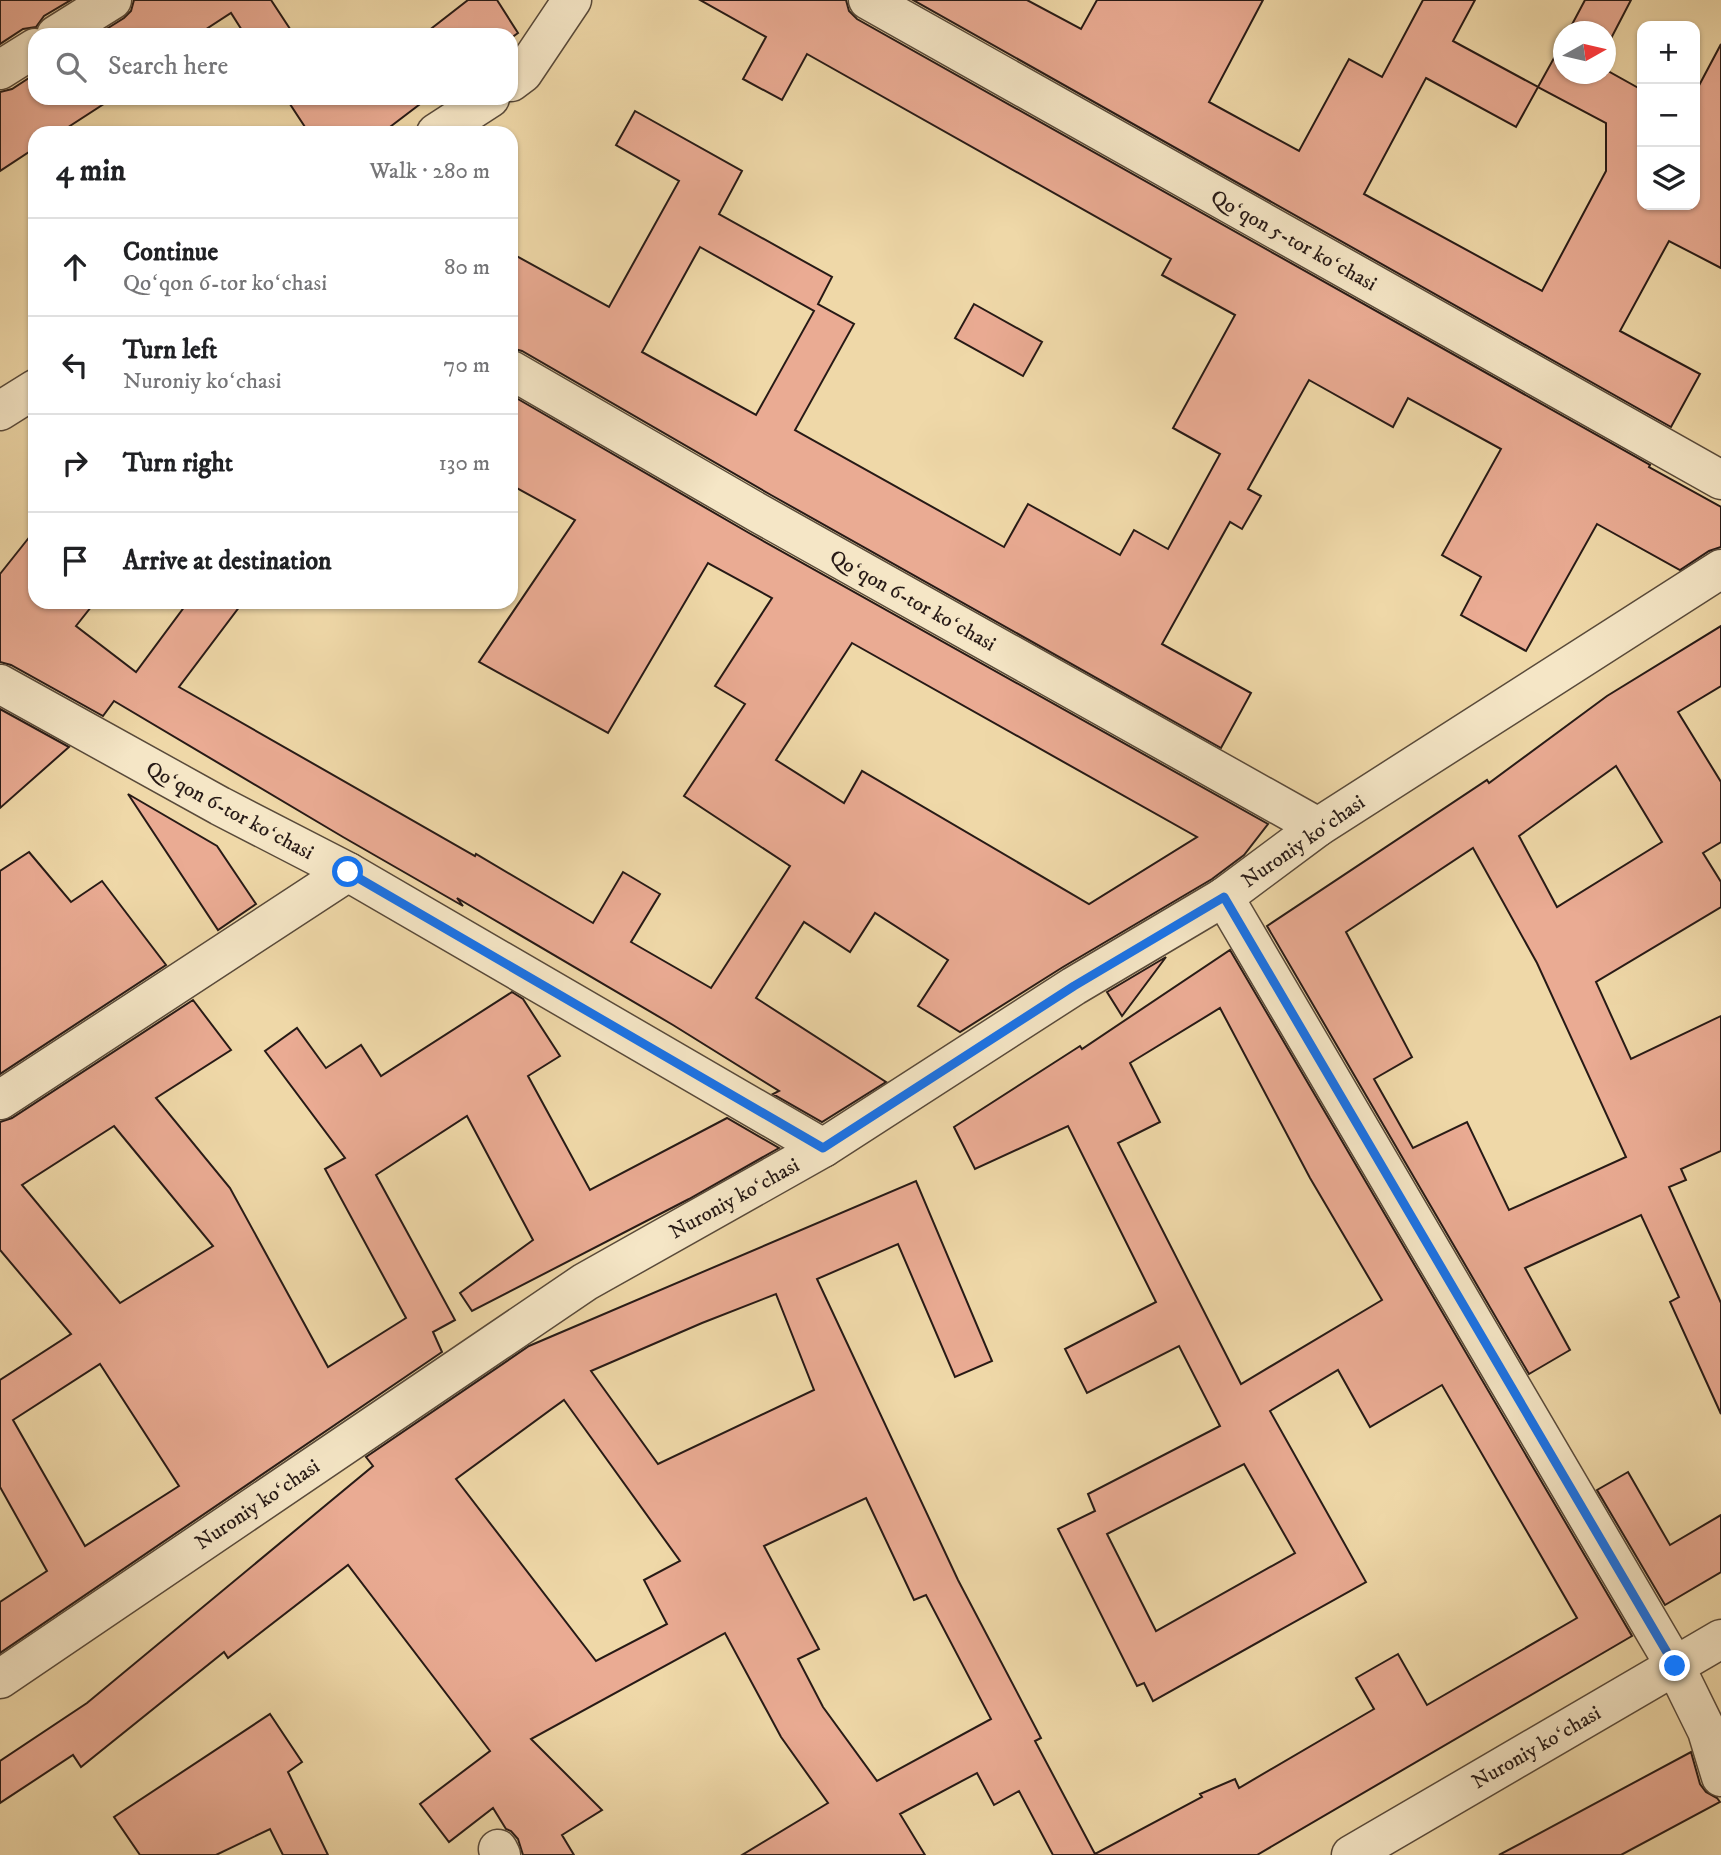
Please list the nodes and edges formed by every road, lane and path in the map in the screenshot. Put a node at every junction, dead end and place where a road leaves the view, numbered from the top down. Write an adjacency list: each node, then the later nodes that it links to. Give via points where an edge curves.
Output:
1 (112, 0): 4 (street)
2 (572, 0): 7 (street)
3 (868, 0): 13 (street, Qoʻqon 5-tor koʻchasi)
4 (67, 28)
5 (28, 52): 6 (street)
6 (0, 70)
7 (518, 77)
8 (479, 105): 9 (street)
9 (447, 126)
10 (518, 374): 16 (street, Qoʻqon 6-tor koʻchasi)
11 (28, 393): 12 (street)
12 (0, 411)
13 (1721, 480)
14 (1721, 569): 16 (street, Nuroniy koʻchasi)
15 (0, 684): 17 (street, Qoʻqon 6-tor koʻchasi)
16 (1318, 827): 18 (street, Nuroniy koʻchasi)
17 (348, 872): 19 (street); 20 (street, Qoʻqon 6-tor koʻchasi)
18 (1224, 897): 20 (street, Nuroniy koʻchasi, via 1074,986); 22 (street)
19 (0, 1100)
20 (823, 1148): 23 (street, Nuroniy koʻchasi, via 585,1282)
21 (1721, 1639): 22 (street, Nuroniy koʻchasi)
22 (1675, 1666): 24 (street, via 1707,1731); 25 (street, Nuroniy koʻchasi)
23 (0, 1679)
24 (1721, 1777)
25 (1351, 1855)

